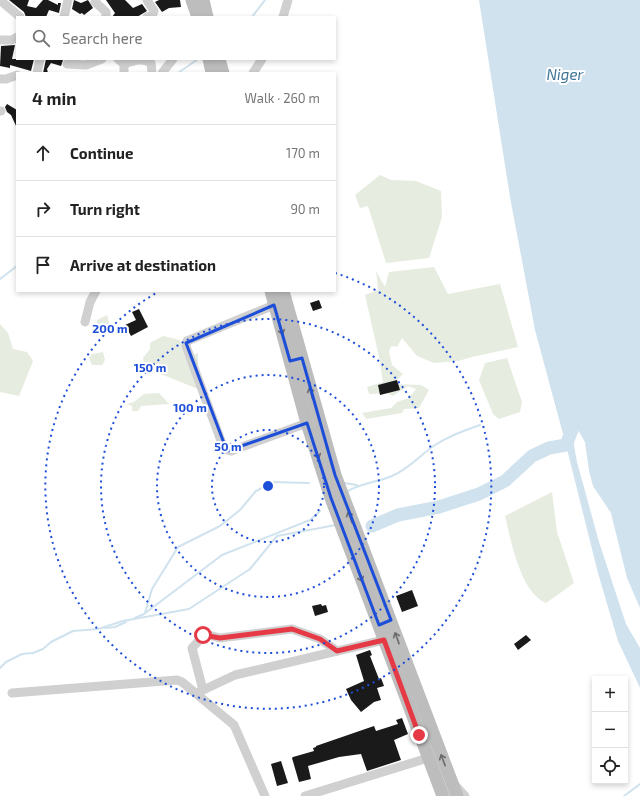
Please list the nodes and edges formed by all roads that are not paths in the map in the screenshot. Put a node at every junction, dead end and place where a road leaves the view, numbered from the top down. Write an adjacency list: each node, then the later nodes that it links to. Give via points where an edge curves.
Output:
1 (0, 0): 8 (street)
2 (149, 0): 11 (street, via 154,11)
3 (192, 0): 12 (main road)
4 (202, 0): 13 (main road)
5 (288, 0): 14 (street)
6 (65, 1): 9 (street)
7 (94, 1): 10 (street, via 106,12)
8 (19, 16)
9 (64, 16)
10 (106, 16)
11 (152, 16)
12 (198, 16)
13 (207, 16)
14 (283, 16)
15 (16, 38): 16 (street)
16 (0, 40)
17 (40, 60): 26 (street)
18 (99, 60): 24 (street, via 86,65)
19 (142, 60): 25 (street); 27 (street, via 151,63)
20 (172, 60): 28 (street)
21 (209, 60): 29 (main road)
22 (219, 60): 30 (main road)
23 (261, 60): 31 (street)
24 (67, 65)
25 (122, 65)
26 (36, 72)
27 (152, 72)
28 (163, 72)
29 (212, 72)
30 (223, 72)
31 (254, 72)
32 (16, 75): 33 (street)
33 (0, 79)
34 (95, 292): 38 (street)
35 (271, 292): 37 (main road)
36 (283, 292): 39 (main road)
37 (274, 305): 39 (main road, one-way to 39); 40 (street, via 187,341 186,346 224,449 227,451)
38 (85, 322)
39 (296, 360): 40 (main road)
40 (312, 424): 41 (main road, via 331,498)
41 (385, 622): 42 (main road); 47 (main road, one-way to 41)
42 (384, 640): 43 (street); 46 (main road)
43 (337, 651): 44 (street, via 235,675); 44 (street, via 320,639 292,629 220,638 205,634 192,648)
44 (199, 692): 45 (street, via 177,680); 48 (street, via 234,725)
45 (12, 693)
46 (428, 758): 49 (street); 50 (main road)
47 (451, 782): 51 (main road); 52 (street)
48 (265, 796)
49 (305, 796)
50 (443, 796)
51 (457, 796)
52 (465, 796)

